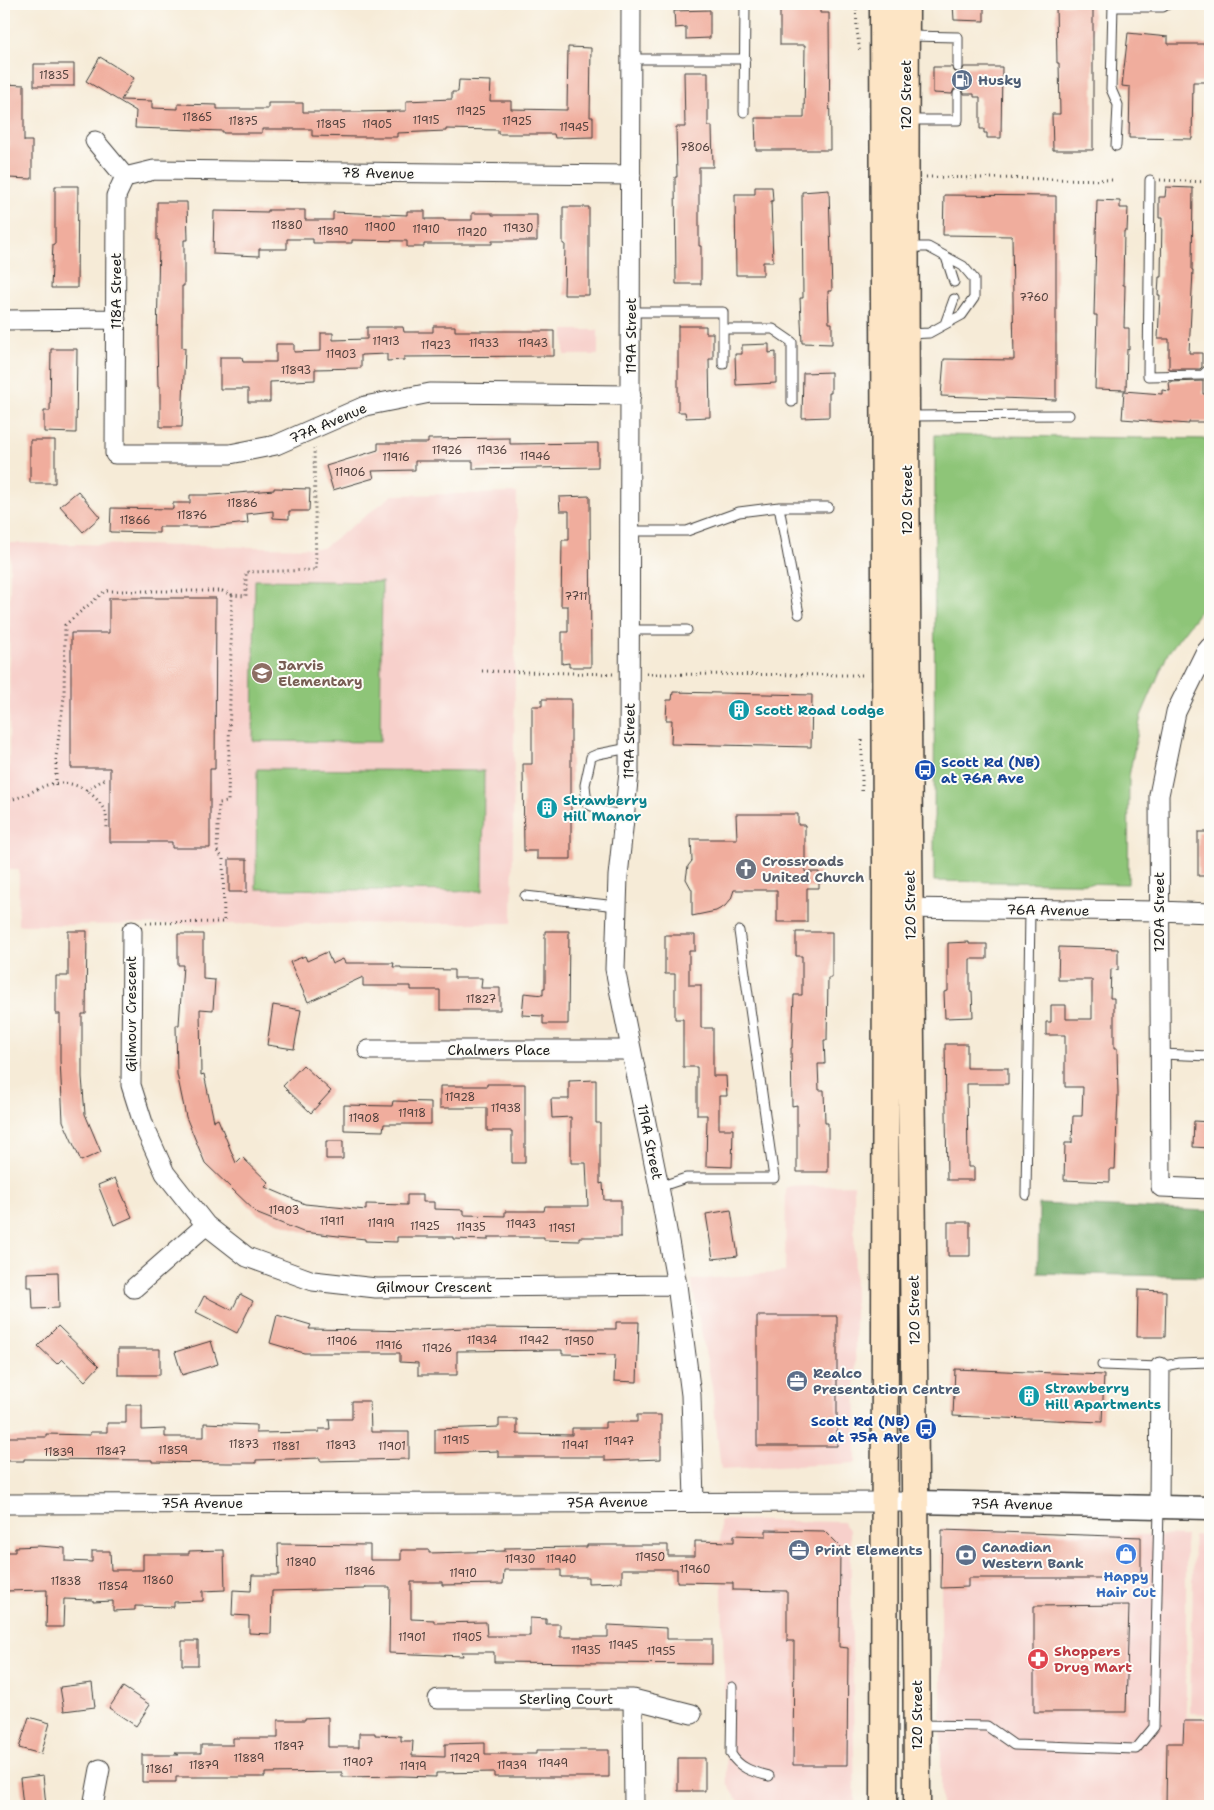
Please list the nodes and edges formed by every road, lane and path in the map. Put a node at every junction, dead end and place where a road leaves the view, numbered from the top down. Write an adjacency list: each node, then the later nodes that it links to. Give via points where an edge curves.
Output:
1 (631, 4): 7 (street, 119A Street)
2 (745, 4): 8 (lane)
3 (1168, 4): 5 (lane, via 1163,7)
4 (890, 5): 6 (main road, 120 Street); 12 (main road, via 890,21 896,36 897,108); 30 (main road, 120 Street)
5 (1113, 5): 14 (lane, via 1111,89 1118,105)
6 (906, 36): 9 (lane, via 958,37); 12 (main road, 120 Street)
7 (631, 59): 8 (lane); 15 (street, 119A Street)
8 (744, 59): 11 (lane)
9 (958, 67)
10 (958, 94): 12 (lane, via 958,120)
11 (744, 112)
12 (905, 120): 21 (main road, 120 Street)
13 (95, 141): 16 (street)
14 (1116, 146)
15 (631, 175): 16 (street, 78 Avenue, via 154,170); 25 (street, 119A Street)
16 (125, 177): 26 (street, 118A Street, via 116,196)
17 (923, 177): 18 (path)
18 (1114, 180)
19 (1153, 180): 20 (path); 32 (lane, via 1148,376 1203,375)
20 (1210, 182)
21 (906, 247): 22 (lane, via 928,247); 30 (main road, 120 Street)
22 (946, 257): 23 (lane); 28 (lane, via 963,266 974,279 974,298 962,315)
23 (954, 282)
24 (954, 300): 28 (lane)
25 (631, 312): 29 (lane, via 723,312); 33 (street, 119A Street)
26 (116, 319): 27 (street); 38 (street, 118A Street)
27 (4, 320)
28 (945, 324): 30 (lane, via 929,333)
29 (723, 329): 31 (lane); 34 (lane, via 773,329 792,342)
30 (895, 332): 36 (main road, 120 Street); 60 (main road, 120 Street)
31 (723, 364)
32 (1210, 368)
33 (631, 395): 38 (street, 77A Avenue, via 430,393 365,406 276,445 230,454); 41 (street, 119A Street)
34 (792, 402)
35 (1069, 415): 36 (lane)
36 (906, 416): 60 (main road, 120 Street)
37 (314, 442): 42 (path, via 316,570 246,572 246,596)
38 (115, 454)
39 (779, 507): 40 (lane); 41 (lane, via 739,512 687,531); 43 (lane)
40 (828, 507)
41 (630, 531): 44 (street, 119A Street)
42 (232, 595): 53 (path, via 222,591 105,591 65,625 64,697 56,757); 65 (path, via 228,802 219,803 217,851 223,858 224,922 144,922)
43 (800, 614)
44 (630, 630): 45 (lane); 51 (street, 119A Street)
45 (686, 630)
46 (1210, 647): 62 (street, 120A Street, via 1176,712 1159,795)
47 (482, 671): 48 (path)
48 (617, 674)
49 (646, 674): 50 (path)
50 (863, 675)
51 (630, 748): 56 (street, 119A Street); 56 (lane, via 590,757 585,785 587,804)
52 (105, 779): 54 (path)
53 (56, 785): 54 (path, via 67,784); 55 (path)
54 (86, 790): 57 (path, via 105,813)
55 (4, 800)
56 (624, 816): 59 (street, 119A Street)
57 (107, 831)
58 (525, 896): 59 (lane)
59 (617, 906): 67 (street, 119A Street, via 615,969)
60 (897, 908): 61 (street, 76A Avenue); 80 (main road, 120 Street); 81 (main road, 120 Street)
61 (1030, 910): 62 (street, 76A Avenue); 72 (lane)
62 (1159, 911): 63 (street, 76A Avenue); 68 (street, 120A Street)
63 (1210, 913)
64 (739, 931): 70 (lane, via 774,1178 686,1178)
65 (132, 932): 73 (street, Gilmour Crescent, via 131,1085 144,1126 166,1173)
66 (368, 1050): 67 (street, Chalmers Place)
67 (631, 1050): 70 (street, 119A Street)
68 (1161, 1054): 69 (lane); 71 (street, 120A Street, via 1161,1187)
69 (1210, 1056)
70 (659, 1187): 74 (street, 119A Street)
71 (1210, 1189)
72 (1026, 1195)
73 (206, 1226): 74 (street, Gilmour Crescent, via 247,1258 313,1281 376,1288); 75 (street)
74 (677, 1285): 79 (street, 119A Street, via 691,1395)
75 (134, 1288)
76 (1210, 1362): 78 (lane)
77 (1102, 1365): 78 (lane)
78 (1160, 1367): 83 (street)
79 (694, 1501): 80 (street, 75A Avenue); 82 (street, 75A Avenue)
80 (884, 1501): 81 (street, 75A Avenue); 93 (main road, 120 Street)
81 (916, 1502): 83 (street, 75A Avenue); 89 (main road, 120 Street)
82 (4, 1504)
83 (1159, 1507): 84 (street, 75A Avenue); 89 (lane, via 1154,1727 1136,1749 1014,1745 987,1726)
84 (1210, 1508)
85 (732, 1687): 91 (lane, via 731,1754 736,1763 748,1770)
86 (633, 1699): 87 (street, Sterling Court); 88 (street, Sterling Court); 94 (street)
87 (438, 1700)
88 (692, 1714)
89 (916, 1725): 96 (main road, 120 Street)
90 (100, 1769): 95 (street)
91 (769, 1776)
92 (711, 1804): 94 (path)
93 (886, 1804)
94 (643, 1805)
95 (93, 1806)
96 (917, 1806)

